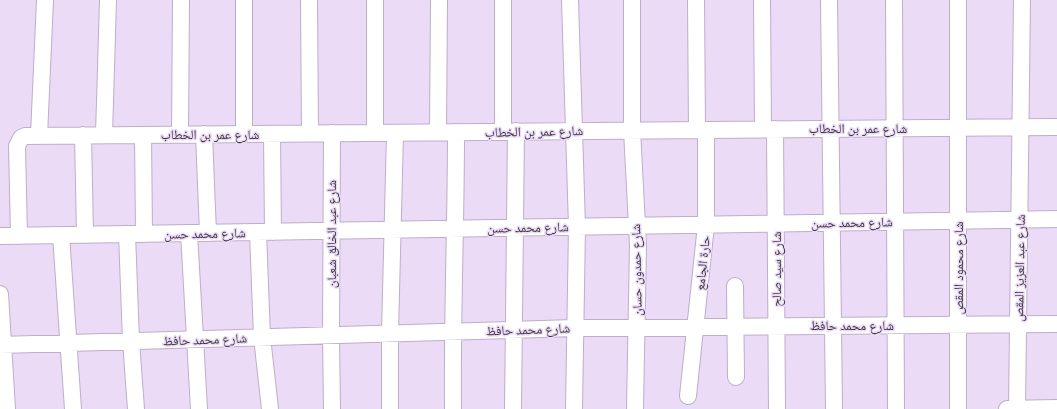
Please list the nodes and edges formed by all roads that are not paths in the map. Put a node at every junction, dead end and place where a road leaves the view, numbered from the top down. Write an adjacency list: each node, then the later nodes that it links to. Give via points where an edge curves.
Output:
1 (45, 0): 40 (street)
2 (108, 0): 38 (street)
3 (181, 0): 33 (street)
4 (244, 0): 35 (street)
5 (309, 0): 31 (street)
6 (375, 0): 27 (street)
7 (438, 0): 29 (street)
8 (503, 0): 26 (street)
9 (570, 0): 23 (street)
10 (632, 0): 24 (street, شارع حمدون حسان)
11 (696, 0): 25 (street, حارة الجامع)
12 (762, 0): 22 (street, شارع سيد صالح)
13 (829, 0): 19 (street)
14 (894, 0): 20 (street)
15 (958, 0): 21 (street, شارع محمود المقص)
16 (1022, 0): 17 (street, شارع عبد العزيز المقص)
17 (1022, 127): 18 (street, شارع عمر بن الخطاب); 21 (street, شارع عمر بن الخطاب); 42 (street, شارع عبد العزيز المقص)
18 (1057, 127)
19 (832, 128): 20 (street, شارع عمر بن الخطاب); 22 (street, شارع عمر بن الخطاب); 45 (street)
20 (895, 128): 21 (street, شارع عمر بن الخطاب); 44 (street)
21 (959, 128): 43 (street, شارع محمود المقص)
22 (769, 129): 25 (street, شارع عمر بن الخطاب); 46 (street, شارع سيد صالح)
23 (574, 130): 24 (street, شارع عمر بن الخطاب); 26 (street, شارع عمر بن الخطاب); 49 (street)
24 (632, 130): 25 (street, شارع عمر بن الخطاب); 48 (street, شارع حمدون حسان)
25 (702, 130): 47 (street, حارة الجامع)
26 (510, 131): 30 (street, شارع عمر بن الخطاب); 51 (street)
27 (375, 132): 28 (street, شارع عمر بن الخطاب); 32 (street, شارع عمر بن الخطاب)
28 (395, 132): 29 (street, شارع عمر بن الخطاب); 52 (street)
29 (438, 132): 30 (street, شارع عمر بن الخطاب)
30 (456, 132): 50 (street)
31 (310, 133): 32 (street, شارع عمر بن الخطاب); 36 (street, شارع عمر بن الخطاب)
32 (332, 133): 53 (street, شارع عبد الخالق شعبان)
33 (180, 134): 34 (street, شارع عمر بن الخطاب); 39 (street, شارع عمر بن الخطاب)
34 (204, 134): 35 (street, شارع عمر بن الخطاب); 56 (street)
35 (244, 134): 36 (street, شارع عمر بن الخطاب)
36 (272, 134): 54 (street)
37 (83, 135): 38 (street, شارع عمر بن الخطاب); 40 (street, شارع عمر بن الخطاب); 60 (street)
38 (104, 135): 39 (street, شارع عمر بن الخطاب)
39 (143, 135): 58 (street)
40 (39, 136): 62 (street, شارع عمر بن الخطاب, via 21,138 17,146)
41 (1057, 219): 42 (street, شارع محمد حسن)
42 (1020, 220): 43 (street, شارع محمد حسن); 66 (street, شارع عبد العزيز المقص)
43 (957, 221): 44 (street, شارع محمد حسن); 65 (street, شارع محمود المقص)
44 (895, 222): 45 (street, شارع محمد حسن); 68 (street)
45 (832, 223): 46 (street, شارع محمد حسن); 71 (street)
46 (776, 224): 47 (street, شارع محمد حسن); 70 (street, شارع سيد صالح)
47 (706, 225): 48 (street, شارع محمد حسن); 73 (street, حارة الجامع)
48 (636, 226): 49 (street, شارع محمد حسن); 72 (street, شارع حمدون حسان)
49 (577, 227): 51 (street, شارع محمد حسن); 74 (street)
50 (456, 228): 51 (street, شارع محمد حسن); 52 (street, شارع محمد حسن); 76 (street)
51 (516, 228): 75 (street)
52 (392, 229): 53 (street, شارع محمد حسن); 77 (street)
53 (331, 230): 54 (street, شارع محمد حسن); 78 (street, شارع عبد الخالق شعبان)
54 (265, 232): 56 (street, شارع محمد حسن); 79 (street)
55 (189, 233): 56 (street, شارع محمد حسن); 58 (street, شارع محمد حسن); 80 (street)
56 (208, 233)
57 (127, 234): 58 (street, شارع محمد حسن); 60 (street, شارع محمد حسن); 81 (street)
58 (144, 234)
59 (60, 235): 60 (street, شارع محمد حسن); 62 (street, شارع محمد حسن); 82 (street)
60 (85, 235)
61 (0, 236): 62 (street, شارع محمد حسن)
62 (19, 236)
63 (735, 286): 69 (street)
64 (0, 294): 83 (street)
65 (958, 324): 66 (street, شارع محمد حافظ); 68 (street, شارع محمد حافظ); 101 (street, شارع محمود المقص)
66 (1019, 324): 67 (street, شارع محمد حافظ); 103 (street, شارع عبد العزيز المقص)
67 (1057, 324)
68 (895, 325): 71 (street, شارع محمد حافظ); 100 (street)
69 (735, 326): 70 (street, شارع محمد حافظ); 73 (street, شارع محمد حافظ); 84 (street)
70 (776, 326): 71 (street, شارع محمد حافظ); 98 (street, شارع سيد صالح)
71 (833, 326): 99 (street)
72 (636, 327): 73 (street, شارع محمد حافظ); 74 (street, شارع محمد حافظ); 97 (street, شارع حمدون حسان)
73 (695, 327): 85 (street, حارة الجامع)
74 (575, 328): 75 (street, شارع محمد حافظ); 96 (street)
75 (513, 330): 76 (street, شارع محمد حافظ); 95 (street)
76 (452, 331): 77 (street, شارع محمد حافظ); 94 (street)
77 (390, 333): 78 (street, شارع محمد حافظ); 93 (street)
78 (331, 335): 79 (street, شارع محمد حافظ); 92 (street, شارع عبد الخالق شعبان)
79 (262, 337): 80 (street, شارع محمد حافظ); 91 (street)
80 (193, 339): 81 (street, شارع محمد حافظ); 90 (street)
81 (131, 341): 82 (street, شارع محمد حافظ); 89 (street)
82 (68, 343): 83 (street, شارع محمد حافظ); 88 (street)
83 (2, 345): 87 (street)
84 (736, 377)
85 (688, 396)
86 (1057, 408): 103 (street)
87 (7, 409)
88 (73, 409)
89 (136, 409)
90 (199, 409)
91 (270, 409)
92 (332, 409)
93 (390, 409)
94 (453, 409)
95 (513, 409)
96 (574, 409)
97 (635, 409)
98 (777, 409)
99 (834, 409)
100 (896, 409)
101 (958, 409)
102 (1007, 409): 103 (street)
103 (1017, 409)

